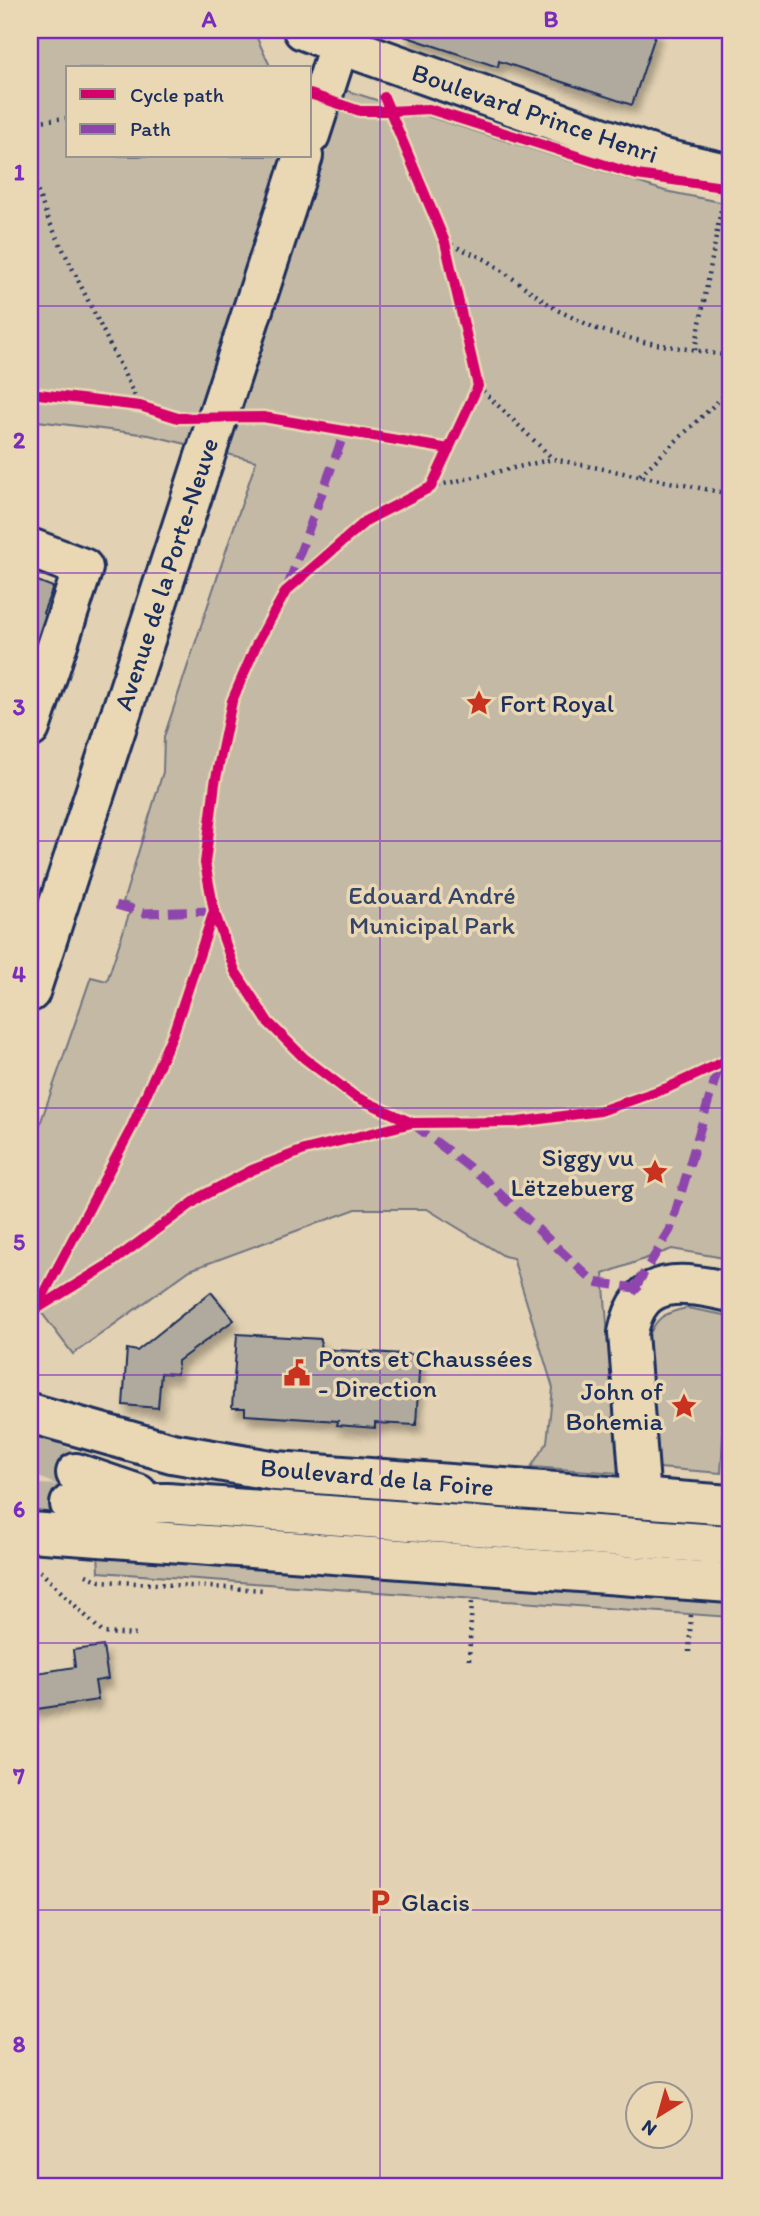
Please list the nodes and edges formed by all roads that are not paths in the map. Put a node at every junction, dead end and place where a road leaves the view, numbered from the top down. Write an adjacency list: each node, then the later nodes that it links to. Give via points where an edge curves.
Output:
1 (303, 30): 2 (main road, Boulevard Prince Henri)
2 (342, 37): 3 (main road); 5 (main road, Boulevard Prince Henri, via 660,158)
3 (312, 129)
4 (302, 158): 8 (main road, Avenue de la Porte-Neuve)
5 (729, 174)
6 (30, 548): 7 (main road, via 83,568)
7 (30, 728)
8 (30, 992)
9 (730, 1293): 12 (main road, via 694,1284 661,1286 644,1297 631,1314 628,1333)
10 (30, 1413): 12 (main road, Boulevard de la Foire, via 172,1453 276,1471)
11 (73, 1488): 15 (main road, Boulevard de la Foire, via 167,1503)
12 (641, 1498): 13 (main road, Boulevard de la Foire)
13 (730, 1505)
14 (30, 1531): 16 (main road)
15 (730, 1544)
16 (730, 1583)

